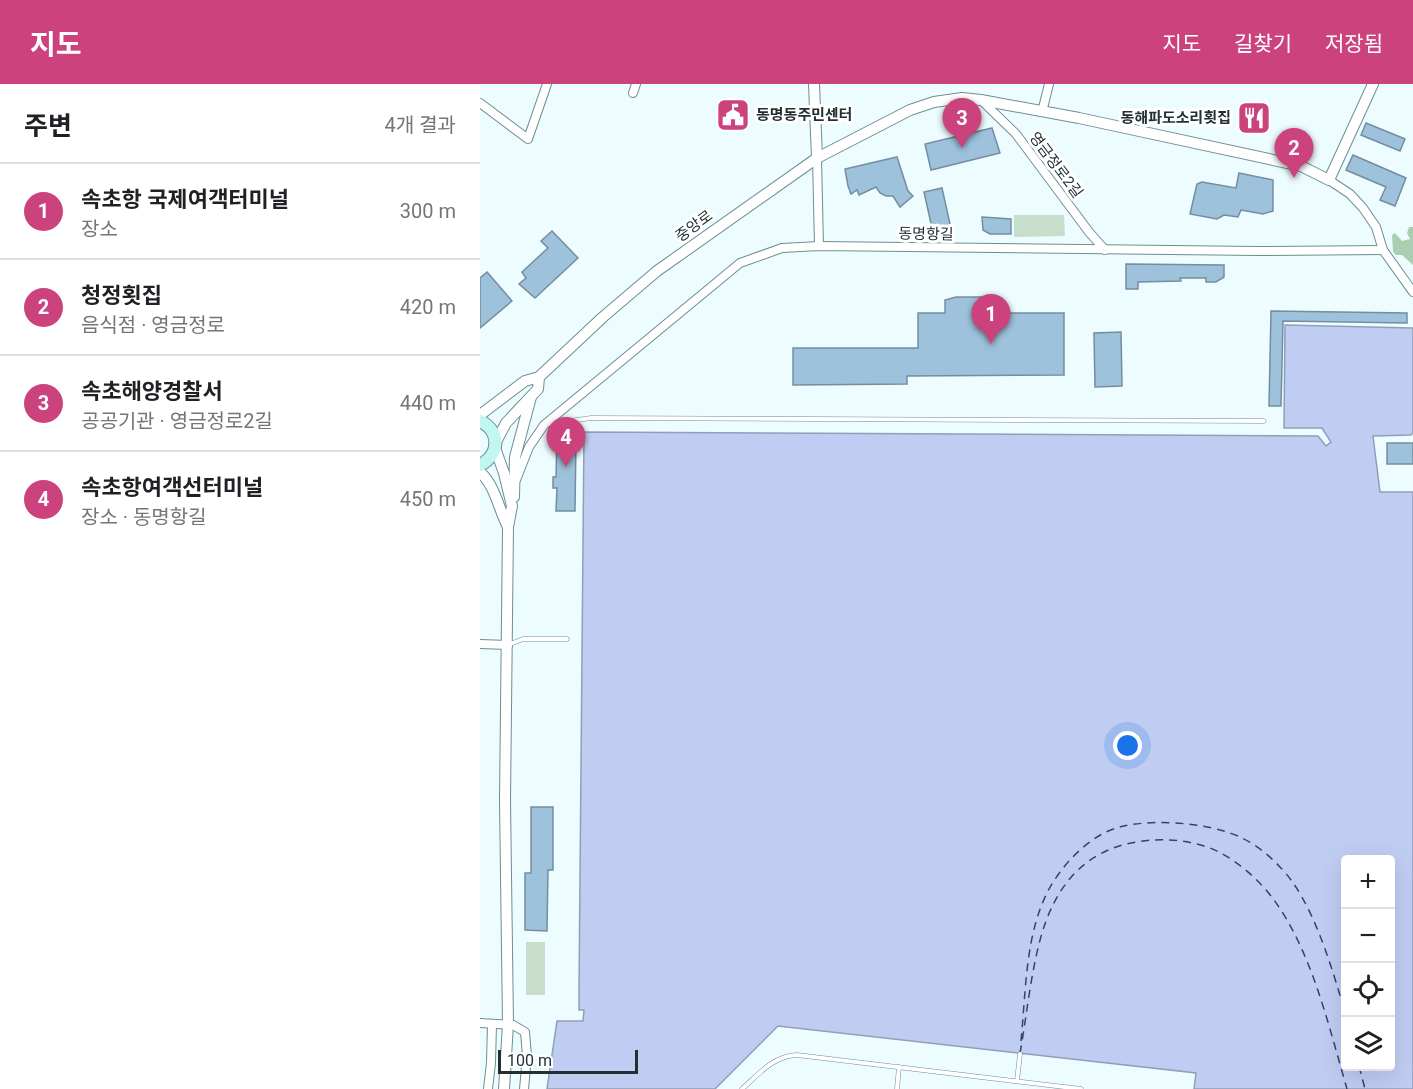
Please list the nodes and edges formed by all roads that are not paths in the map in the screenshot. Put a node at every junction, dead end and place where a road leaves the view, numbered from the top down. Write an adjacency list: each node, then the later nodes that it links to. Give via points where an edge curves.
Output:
1 (547, 84): 6 (street, via 528,139)
2 (814, 84): 8 (street)
3 (1048, 84): 7 (street)
4 (1373, 84): 9 (street)
5 (981, 100): 7 (street, 중앙로); 8 (street, 중앙로, via 962,98 910,110); 11 (street, 영금정로2길, via 1016,135)
6 (480, 103)
7 (1042, 112): 9 (street, 중앙로, via 1301,166)
8 (817, 158): 10 (street); 14 (street, 중앙로, via 657,271)
9 (1329, 180): 12 (street, via 1363,208 1376,227)
10 (819, 246): 11 (street, 동명항길); 19 (street, 동명항길, via 782,249 740,263)
11 (1105, 250): 12 (street, 동명항길)
12 (1383, 250): 13 (street)
13 (1413, 292)
14 (539, 377): 15 (street, via 538,389); 16 (street, via 525,381)
15 (531, 398): 20 (street, via 506,423); 23 (street, via 515,457)
16 (480, 415)
17 (480, 421): 20 (main road, via 491,429)
18 (1264, 421): 19 (lane, via 591,418)
19 (544, 425): 23 (street, 동명항길, via 529,447)
20 (496, 445): 21 (main road, via 488,461); 24 (street)
21 (480, 465)
22 (480, 472): 25 (street, via 495,492)
23 (515, 483): 24 (street)
24 (512, 506): 25 (street)
25 (508, 526): 28 (street)
26 (567, 639): 28 (lane, via 523,639)
27 (480, 644): 28 (street)
28 (508, 645): 31 (street)
29 (480, 1023): 30 (street)
30 (492, 1024): 31 (street); 35 (street)
31 (508, 1024): 36 (street); 37 (street, via 527,1036)
32 (1020, 1054): 34 (lane)
33 (899, 1067): 34 (lane); 38 (lane, via 788,1055 766,1067); 39 (lane)
34 (1017, 1081): 40 (lane)
35 (488, 1089)
36 (504, 1089)
37 (524, 1089)
38 (742, 1089)
39 (897, 1089)
40 (1081, 1089)

